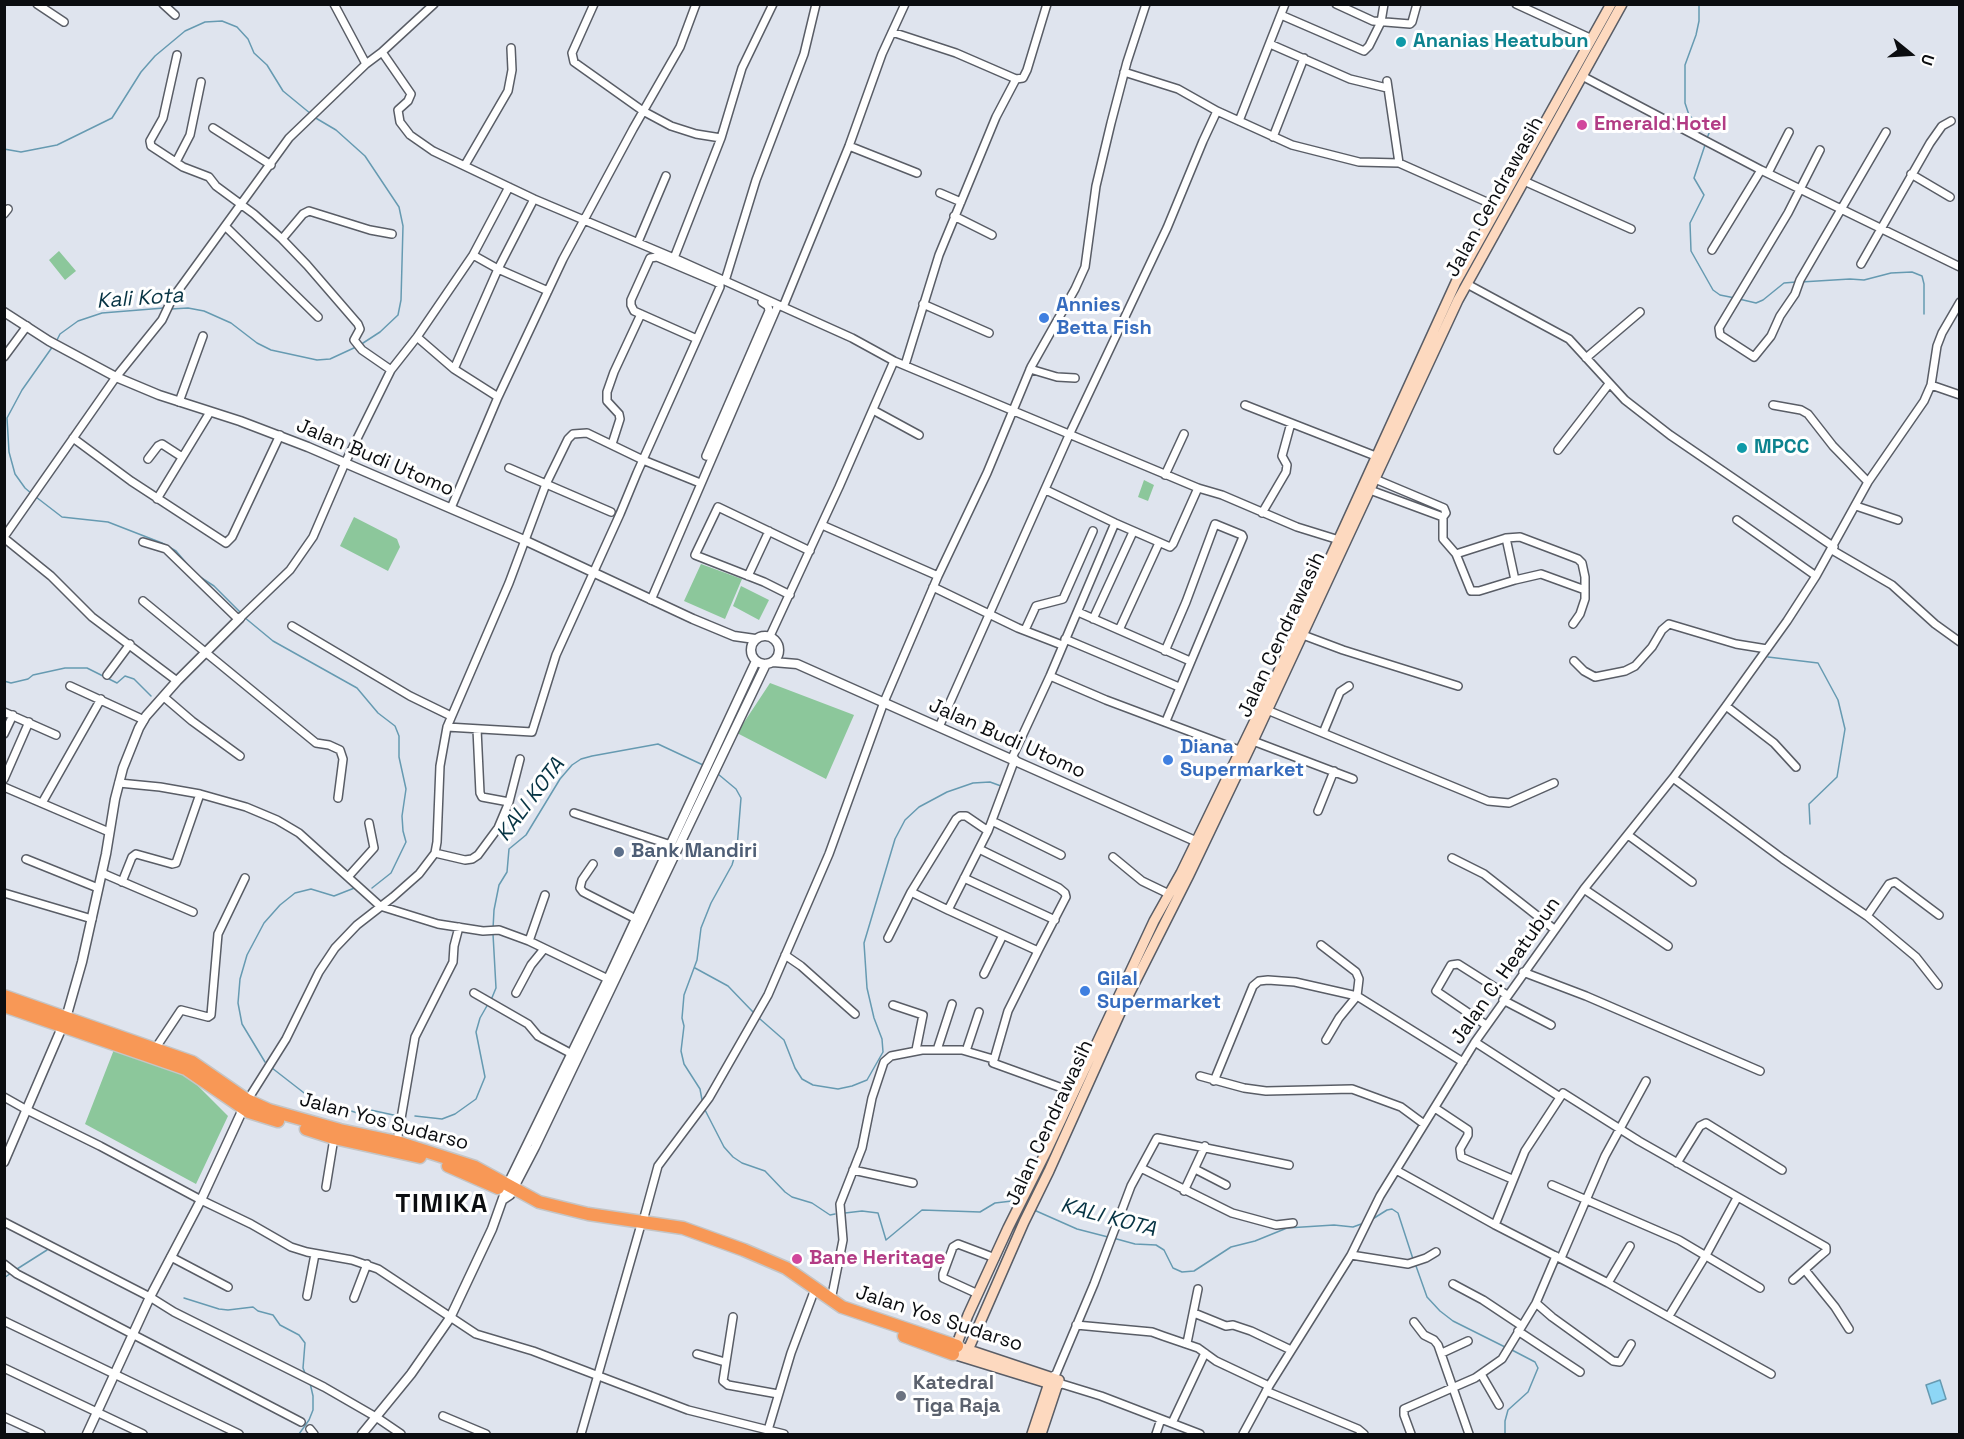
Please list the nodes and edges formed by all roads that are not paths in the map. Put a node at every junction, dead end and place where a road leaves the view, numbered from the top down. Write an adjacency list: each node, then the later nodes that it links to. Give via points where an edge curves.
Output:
1 (37, 4): 21 (street)
2 (164, 4): 19 (street)
3 (334, 4): 30 (street)
4 (434, 4): 27 (street)
5 (594, 4): 35 (street, via 572,60)
6 (696, 4): 35 (street, via 680,47)
7 (773, 4): 43 (street, via 742,68)
8 (816, 4): 79 (street, via 804,54 756,180)
9 (905, 4): 23 (street)
10 (1047, 4): 33 (street, via 1027,70 1023,78)
11 (1146, 4): 31 (street)
12 (1285, 4): 20 (street)
13 (1336, 4): 22 (street)
14 (1384, 4): 22 (street)
15 (1417, 4): 22 (street, via 1410,24)
16 (1516, 4): 24 (street)
17 (1611, 4): 24 (main road, Jalan Cendrawasih)
18 (1622, 4): 32 (main road, Jalan Cendrawasih)
19 (175, 15)
20 (1281, 15): 22 (street, via 1364,51); 25 (street)
21 (64, 22)
22 (1381, 22)
23 (892, 32): 33 (street, via 956,53); 44 (street)
24 (1592, 39): 62 (main road, Jalan Cendrawasih)
25 (1270, 44): 29 (street); 37 (street)
26 (511, 48): 49 (street, via 508,91)
27 (382, 52): 30 (street); 49 (street, via 411,94 398,110 405,129 417,142)
28 (177, 55): 46 (street, via 164,118 150,141)
29 (1304, 58): 42 (street); 47 (street, via 1350,79 1387,84)
30 (366, 64): 48 (street, via 304,122)
31 (1124, 72): 36 (street, via 1178,89); 100 (street, via 1096,186 1085,267)
32 (1582, 76): 50 (street); 54 (main road, Jalan Cendrawasih)
33 (1016, 79): 60 (street)
34 (201, 82): 46 (street, via 190,135)
35 (643, 111): 43 (street, via 671,126); 65 (street)
36 (1217, 111): 37 (street); 115 (street, via 1167,228)
37 (1239, 121): 42 (street)
38 (1951, 121): 52 (street, via 1938,131)
39 (213, 128): 48 (street)
40 (1789, 132): 50 (street)
41 (1886, 132): 63 (street)
42 (1273, 137): 47 (street, via 1352,161)
43 (721, 138): 75 (street)
44 (849, 146): 51 (street); 85 (street)
45 (1820, 150): 56 (street)
46 (176, 162): 61 (street, via 209,177)
47 (1399, 163): 62 (street)
48 (271, 165): 61 (street)
49 (465, 165): 55 (street)
50 (1764, 171): 56 (street); 73 (street)
51 (917, 173)
52 (1911, 174): 58 (street); 68 (street)
53 (666, 176): 72 (street)
54 (1524, 181): 67 (street); 80 (main road, Jalan Cendrawasih)
55 (509, 188): 59 (street); 74 (street)
56 (1801, 189): 63 (street); 63 (street, via 1719,328 1720,335 1748,355 1754,357 1769,340)
57 (939, 193): 60 (street)
58 (1950, 197)
59 (534, 199): 65 (street); 78 (street)
60 (961, 202): 64 (street)
61 (241, 204): 66 (street); 71 (street)
62 (1498, 207): 124 (main road, Jalan Cendrawasih, via 1456,282)
63 (1841, 209): 68 (street)
64 (954, 216): 70 (street); 84 (street)
65 (583, 220): 72 (street); 81 (street)
66 (226, 227): 89 (street); 102 (street)
67 (1631, 229)
68 (1880, 229): 76 (street); 77 (street)
69 (392, 234): 71 (street, via 309,211)
70 (992, 235)
71 (282, 239): 101 (street, via 358,324 360,329 354,338 362,350)
72 (638, 242): 75 (street)
73 (1712, 250)
74 (473, 255): 78 (street); 93 (street)
75 (674, 258): 79 (street)
76 (1861, 264)
77 (1959, 267)
78 (498, 270): 81 (street); 99 (street)
79 (725, 281): 85 (street)
80 (1467, 284): 96 (street, via 1563,335); 130 (main road, Jalan Cendrawasih)
81 (548, 291): 107 (street)
82 (718, 291): 88 (street, via 720,284 716,282 657,257 650,258 631,305); 94 (street); 122 (street, via 730,288 768,306 769,311)
83 (1959, 302): 105 (street, Jalan C. Heatubun, via 1937,346)
84 (923, 304): 91 (street); 98 (street)
85 (780, 306): 97 (street); 132 (street)
86 (4, 312): 90 (street, Jalan Budi Utomo)
87 (1641, 312): 96 (street)
88 (641, 314): 94 (street); 120 (street, via 608,392 608,401 620,419)
89 (318, 317)
90 (27, 326): 95 (street); 102 (street, Jalan Budi Utomo)
91 (989, 333)
92 (203, 336): 108 (street)
93 (417, 337): 99 (street); 101 (street)
94 (697, 339): 126 (street)
95 (4, 357)
96 (1586, 358): 104 (street)
97 (894, 361): 98 (street); 111 (street)
98 (905, 365): 112 (street)
99 (454, 369): 107 (street)
100 (1030, 369): 103 (street); 112 (street)
101 (391, 370): 127 (street)
102 (116, 377): 108 (street, Jalan Budi Utomo); 119 (street)
103 (1075, 378)
104 (1609, 384): 121 (street); 156 (street, via 1670,435)
105 (1930, 385): 106 (street); 131 (street, Jalan C. Heatubun, via 1914,417)
106 (1959, 395)
107 (498, 397): 139 (street)
108 (179, 402): 113 (street, Jalan Budi Utomo)
109 (1245, 405): 114 (street)
110 (1773, 405): 131 (street, via 1808,414)
111 (873, 410): 118 (street); 146 (street)
112 (1013, 411): 115 (street); 161 (street)
113 (210, 412): 117 (street, Jalan Budi Utomo); 123 (street)
114 (1291, 423): 124 (street); 141 (street, via 1283,453 1286,472)
115 (1070, 433): 129 (street); 135 (street)
116 (1184, 434): 129 (street)
117 (280, 435): 127 (street, Jalan Budi Utomo); 137 (street, via 226,543)
118 (919, 435)
119 (73, 438): 137 (street); 150 (street)
120 (612, 444): 126 (street); 133 (street, via 587,433 573,434)
121 (1558, 450)
122 (706, 456)
123 (182, 457): 125 (street, via 162,444); 137 (street)
124 (1378, 457): 153 (main road, Jalan Cendrawasih)
125 (148, 459)
126 (643, 460): 132 (street); 159 (street)
127 (345, 464): 139 (street, Jalan Budi Utomo); 171 (street, via 300,557)
128 (509, 468): 133 (street)
129 (1165, 475): 134 (street)
130 (1375, 479): 136 (main road, Jalan Cendrawasih); 142 (street, via 1444,508)
131 (1868, 482): 138 (street, Jalan C. Heatubun)
132 (700, 483): 167 (street)
133 (546, 484): 140 (street); 152 (street)
134 (1198, 488): 141 (street); 155 (street, via 1173,544 1170,547)
135 (1046, 490): 145 (street); 170 (street)
136 (1370, 490): 142 (street); 177 (main road, Jalan Cendrawasih)
137 (157, 499)
138 (1856, 506): 144 (street); 156 (street, Jalan C. Heatubun)
139 (451, 508): 152 (street, Jalan Budi Utomo)
140 (611, 512)
141 (1262, 513): 153 (street)
142 (1443, 518): 158 (street, via 1443,539)
143 (1737, 520): 162 (street)
144 (1898, 520)
145 (1115, 524): 149 (street); 169 (street)
146 (822, 525): 157 (street); 161 (street)
147 (769, 531): 157 (street); 160 (street); 160 (street, via 718,507 696,555)
148 (1093, 531): 175 (street, via 1063,599 1036,606)
149 (1133, 532): 155 (street); 172 (street)
150 (4, 537): 183 (street, via 92,617)
151 (1506, 538): 158 (street); 163 (street); 165 (street, via 1520,537 1581,561)
152 (524, 540): 159 (street, Jalan Budi Utomo); 207 (street)
153 (1339, 540): 218 (main road, Jalan Cendrawasih)
154 (143, 542): 171 (street, via 166,549)
155 (1159, 543): 176 (street)
156 (1833, 548): 162 (street, Jalan C. Heatubun); 182 (street, via 1892,585)
157 (810, 550): 166 (street)
158 (1456, 554): 163 (street, via 1472,592)
159 (593, 572): 167 (street, Jalan Budi Utomo); 213 (street, via 556,655 532,732)
160 (748, 576): 166 (street)
161 (938, 576): 164 (street)
162 (1816, 576): 185 (street, Jalan C. Heatubun)
163 (1515, 580): 165 (street, via 1541,574)
164 (933, 587): 170 (street); 202 (street)
165 (1585, 590): 173 (street, via 1582,610)
166 (790, 595): 179 (street)
167 (651, 600): 178 (street, Jalan Budi Utomo)
168 (143, 601): 188 (street)
169 (1078, 612): 172 (street); 181 (street)
170 (989, 615): 175 (street); 211 (street)
171 (239, 618): 188 (street)
172 (1093, 619): 176 (street)
173 (1573, 624)
174 (292, 626): 207 (street)
175 (1025, 630): 181 (street)
176 (1119, 630): 187 (street)
177 (1303, 634): 198 (street); 204 (main road, Jalan Cendrawasih)
178 (734, 636): 180 (street, Jalan Budi Utomo); 186 (street, Jalan Budi Utomo)
179 (770, 636): 180 (street); 184 (street)
180 (755, 639): 186 (street)
181 (1063, 642): 194 (street); 199 (street)
182 (1959, 642)
183 (130, 644): 193 (street); 195 (street)
184 (779, 649): 191 (street, via 778,656); 192 (street, Jalan Budi Utomo)
185 (1767, 649): 190 (street, via 1669,624 1635,666 1625,671 1595,676); 203 (street, Jalan C. Heatubun)
186 (751, 650): 191 (street)
187 (1165, 651): 189 (street); 189 (street, via 1217,524 1243,537)
188 (206, 652): 195 (street); 231 (street, via 316,743 340,750 343,759)
189 (1190, 661): 199 (street)
190 (1574, 661)
191 (765, 662): 192 (street, Jalan Budi Utomo); 242 (street); 268 (street)
192 (797, 664): 202 (street, Jalan Budi Utomo)
193 (107, 675)
194 (1050, 676): 209 (street); 221 (street)
195 (177, 681): 200 (street)
196 (70, 686): 201 (street)
197 (1349, 686): 214 (street, via 1340,692)
198 (1458, 686)
199 (1179, 687): 209 (street)
200 (164, 697): 208 (street); 219 (street)
201 (101, 699): 208 (street); 233 (street)
202 (885, 702): 211 (street, Jalan Budi Utomo); 279 (street, via 829,854)
203 (1726, 706): 222 (street, via 1774,743); 224 (street, Jalan C. Heatubun)
204 (1268, 710): 214 (street); 217 (main road, Jalan Cendrawasih)
205 (4, 712): 206 (street)
206 (13, 715): 210 (street); 215 (street)
207 (451, 716): 212 (street)
208 (144, 720): 227 (street)
209 (1166, 721): 218 (street)
210 (29, 722): 216 (street); 225 (street)
211 (939, 727): 221 (street, Jalan Budi Utomo)
212 (447, 728): 213 (street); 244 (street, via 440,765)
213 (477, 729): 232 (street, via 480,793)
214 (1323, 733): 228 (street, via 1488,801 1509,803)
215 (4, 735)
216 (56, 735)
217 (1253, 741): 223 (street); 241 (main road, Jalan Cendrawasih)
218 (1239, 750): 241 (main road, Jalan Cendrawasih)
219 (240, 756)
220 (520, 759): 232 (street)
221 (1014, 759): 236 (street); 241 (street, Jalan Budi Utomo)
222 (1796, 767)
223 (1334, 771): 226 (street); 234 (street)
224 (1673, 778): 240 (street, Jalan C. Heatubun); 266 (street)
225 (4, 779)
226 (1353, 779)
227 (119, 783): 230 (street); 239 (street)
228 (1554, 783)
229 (4, 787): 233 (street)
230 (200, 794): 251 (street, via 277,820 299,833); 254 (street, via 176,863 136,854)
231 (338, 798)
232 (509, 802): 244 (street, via 498,828 475,858 459,860)
233 (42, 803): 239 (street)
234 (1318, 811)
235 (574, 813): 242 (street)
236 (992, 821): 238 (street); 245 (street)
237 (369, 822): 251 (street, via 374,848)
238 (988, 831): 243 (street); 258 (street, via 960,816)
239 (109, 832): 250 (street)
240 (1628, 835): 255 (street); 257 (street, Jalan C. Heatubun)
241 (1200, 843): 260 (main road, Jalan Cendrawasih); 289 (main road, Jalan Cendrawasih)
242 (671, 845): 268 (street)
243 (979, 849): 253 (street); 269 (street, via 1064,891 1066,897)
244 (435, 853): 262 (street, via 419,874)
245 (1061, 855)
246 (1113, 857): 260 (street, via 1142,880)
247 (1452, 858): 271 (street, via 1484,874)
248 (26, 859): 256 (street)
249 (593, 864): 268 (street, via 582,880 583,892)
250 (102, 873): 254 (street); 256 (street)
251 (348, 877): 262 (street)
252 (245, 878): 300 (street, via 218,934 211,1016 181,1010)
253 (964, 878): 263 (street); 269 (street)
254 (122, 882): 264 (street)
255 (1692, 882)
256 (98, 888): 267 (street)
257 (1584, 889): 271 (street, Jalan C. Heatubun); 276 (street)
258 (911, 892): 263 (street); 273 (street)
259 (4, 893): 267 (street)
260 (1169, 894): 289 (main road, Jalan Cendrawasih)
261 (545, 895): 274 (street)
262 (380, 906): 270 (street); 314 (street, via 344,936 325,961 286,1039)
263 (948, 910): 272 (street)
264 (193, 912)
265 (1939, 915): 266 (street, via 1895,882 1889,884)
266 (1867, 916): 283 (street, via 1916,957)
267 (92, 919): 295 (street)
268 (640, 920): 282 (street); 337 (street)
269 (1055, 920): 278 (street)
270 (459, 927): 274 (street, via 495,930); 320 (street, via 453,962 415,1037)
271 (1554, 929): 280 (street, Jalan C. Heatubun)
272 (1003, 935): 278 (street); 281 (street)
273 (888, 938)
274 (529, 941): 277 (street)
275 (1321, 945): 287 (street, via 1358,975)
276 (1668, 946)
277 (544, 949): 282 (street); 285 (street)
278 (1038, 951): 305 (street, via 1008,1011)
279 (785, 955): 294 (street); 344 (street, via 768,995 709,1098 658,1166)
280 (1523, 972): 288 (street, Jalan C. Heatubun); 307 (street)
281 (984, 974)
282 (608, 979): 304 (street)
283 (1938, 985)
284 (474, 993): 304 (street)
285 (516, 993)
286 (4, 996): 295 (highway, Jalan Yos Sudarso)
287 (1357, 996): 298 (street); 306 (street); 309 (street, via 1295,982 1259,981)
288 (1505, 998): 296 (street); 297 (street, Jalan C. Heatubun); 297 (street, via 1458,964 1451,965 1437,987 1438,993)
289 (1121, 1000): 311 (main road, Jalan Cendrawasih); 323 (main road, Jalan Cendrawasih)
290 (952, 1004): 302 (street)
291 (892, 1005): 301 (street, via 924,1015)
292 (4, 1006): 295 (highway, Jalan Yos Sudarso)
293 (979, 1012): 303 (street)
294 (855, 1014)
295 (64, 1023): 300 (highway, Jalan Yos Sudarso); 314 (highway, Jalan Yos Sudarso, via 186,1070); 316 (street)
296 (1551, 1024)
297 (1486, 1025): 299 (street, Jalan C. Heatubun)
298 (1326, 1040)
299 (1475, 1042): 306 (street, Jalan C. Heatubun); 313 (street)
300 (155, 1049): 314 (highway, Jalan Yos Sudarso, via 200,1066)
301 (916, 1050): 302 (street); 329 (street, via 891,1056 884,1062)
302 (937, 1050): 303 (street)
303 (966, 1051): 305 (street)
304 (572, 1054): 337 (street)
305 (993, 1059): 311 (street, via 996,1065)
306 (1463, 1062): 315 (street, Jalan C. Heatubun)
307 (1760, 1071)
308 (1200, 1076): 309 (street)
309 (1214, 1081): 317 (street, via 1266,1091 1352,1089 1401,1107)
310 (1646, 1081): 318 (street)
311 (1073, 1092): 322 (main road, Jalan Cendrawasih)
312 (4, 1096): 316 (street)
313 (1560, 1097): 318 (street, via 1563,1093); 332 (street)
314 (245, 1104): 319 (highway, Jalan Yos Sudarso, via 256,1115); 320 (highway, Jalan Yos Sudarso); 340 (street)
315 (1435, 1108): 317 (street, Jalan C. Heatubun); 332 (street, via 1468,1130 1461,1157)
316 (27, 1110): 324 (street); 340 (street)
317 (1424, 1124): 330 (street, Jalan C. Heatubun)
318 (1619, 1129): 325 (street); 341 (street)
319 (334, 1138): 336 (street); 337 (highway, Jalan Yos Sudarso, via 418,1156)
320 (398, 1143): 337 (highway, Jalan Yos Sudarso, via 475,1167)
321 (1205, 1146): 326 (street); 327 (street, via 1157,1138); 328 (street)
322 (1046, 1152): 323 (main road); 346 (main road, Jalan Cendrawasih)
323 (1056, 1156): 347 (main road, Jalan Cendrawasih)
324 (4, 1162)
325 (1677, 1163): 331 (street, via 1700,1126 1706,1123); 339 (street)
326 (1289, 1165)
327 (1141, 1168): 338 (street); 378 (street)
328 (1195, 1169): 334 (street); 338 (street)
329 (853, 1170): 333 (street); 370 (street, via 840,1204 843,1240)
330 (1396, 1170): 345 (street); 351 (street, Jalan C. Heatubun)
331 (1782, 1170)
332 (1512, 1179): 345 (street)
333 (913, 1183)
334 (1226, 1185)
335 (1552, 1185): 341 (street)
336 (326, 1187)
337 (508, 1191): 344 (highway, Jalan Yos Sudarso, via 539,1202); 375 (street)
338 (1184, 1191): 343 (street, via 1276,1226)
339 (1737, 1198): 352 (street); 358 (street, via 1826,1247)
340 (201, 1200): 350 (street, via 291,1247); 353 (street)
341 (1585, 1201): 352 (street, via 1664,1232); 354 (street)
342 (4, 1222): 368 (street)
343 (1293, 1223)
344 (642, 1224): 365 (highway, Jalan Yos Sudarso, via 683,1228 744,1250 786,1268); 396 (street)
345 (1495, 1225): 354 (street)
346 (1001, 1242): 347 (main road); 355 (main road, Jalan Cendrawasih)
347 (1013, 1246): 386 (main road, Jalan Cendrawasih)
348 (1630, 1246): 360 (street)
349 (1436, 1252): 351 (street, via 1408,1264)
350 (315, 1254): 357 (street); 367 (street)
351 (1351, 1255): 385 (street, Jalan C. Heatubun)
352 (1706, 1255): 363 (street); 373 (street)
353 (171, 1257): 362 (street); 368 (street)
354 (1558, 1257): 360 (street); 371 (street)
355 (995, 1258): 366 (main road, Jalan Cendrawasih); 366 (street, via 958,1244 953,1247 943,1278)
356 (6, 1264): 381 (street, via 17,1274)
357 (368, 1264): 369 (street); 375 (street)
358 (1804, 1270): 359 (street); 380 (street)
359 (1793, 1280)
360 (1608, 1283): 373 (street)
361 (1453, 1284): 379 (street, via 1483,1299)
362 (228, 1287)
363 (1760, 1288)
364 (1198, 1289): 372 (street)
365 (814, 1293): 370 (highway, Jalan Yos Sudarso); 386 (highway, Jalan Yos Sudarso, via 841,1314); 400 (street)
366 (978, 1294): 386 (main road, Jalan Cendrawasih)
367 (307, 1296)
368 (150, 1297): 381 (street); 405 (street)
369 (354, 1298)
370 (831, 1301): 386 (highway, Jalan Yos Sudarso)
371 (1536, 1303): 379 (street); 384 (street, via 1613,1361 1620,1362)
372 (1194, 1313): 383 (street); 385 (street, via 1251,1331)
373 (1669, 1316): 394 (street)
374 (734, 1317): 390 (street)
375 (450, 1318): 396 (street, via 487,1339); 405 (street)
376 (4, 1321): 395 (street)
377 (1414, 1322): 388 (street, via 1424,1335 1436,1341)
378 (1076, 1325): 383 (street, via 1152,1332); 397 (street)
379 (1520, 1329): 392 (street); 393 (street, via 1502,1359)
380 (1850, 1329)
381 (133, 1334): 395 (street); 407 (street)
382 (1468, 1341): 388 (street)
383 (1187, 1343): 387 (street)
384 (1631, 1344)
385 (1291, 1350): 398 (street, Jalan C. Heatubun)
386 (961, 1352): 397 (main road, Jalan Yos Sudarso)
387 (1205, 1353): 398 (street); 408 (street)
388 (1442, 1353): 399 (street)
389 (697, 1354): 390 (street)
390 (725, 1362): 400 (street, via 724,1383)
391 (4, 1368): 402 (street)
392 (1580, 1372)
393 (1482, 1374): 399 (street); 401 (street)
394 (1771, 1374)
395 (114, 1375): 402 (street); 413 (street)
396 (598, 1376): 409 (street, via 688,1410); 417 (street)
397 (1056, 1381): 406 (street); 419 (main road); 420 (main road)
398 (1267, 1389): 423 (street, Jalan C. Heatubun); 424 (street)
399 (1453, 1389): 425 (street, via 1403,1411); 426 (street)
400 (778, 1394): 409 (street)
401 (1499, 1406)
402 (97, 1413): 411 (street); 412 (street)
403 (443, 1416): 416 (street)
404 (4, 1417): 410 (street)
405 (376, 1417): 414 (street); 415 (street)
406 (1161, 1419): 408 (street); 421 (street)
407 (301, 1422)
408 (1172, 1423): 422 (street)
409 (764, 1431): 418 (street)
410 (41, 1434)
411 (87, 1434)
412 (143, 1434)
413 (239, 1434)
414 (362, 1434)
415 (401, 1434)
416 (486, 1434)
417 (581, 1434)
418 (784, 1434)
419 (1032, 1434)
420 (1041, 1434)
421 (1156, 1434)
422 (1200, 1434)
423 (1243, 1434)
424 (1364, 1434)
425 (1411, 1434)
426 (1469, 1434)

